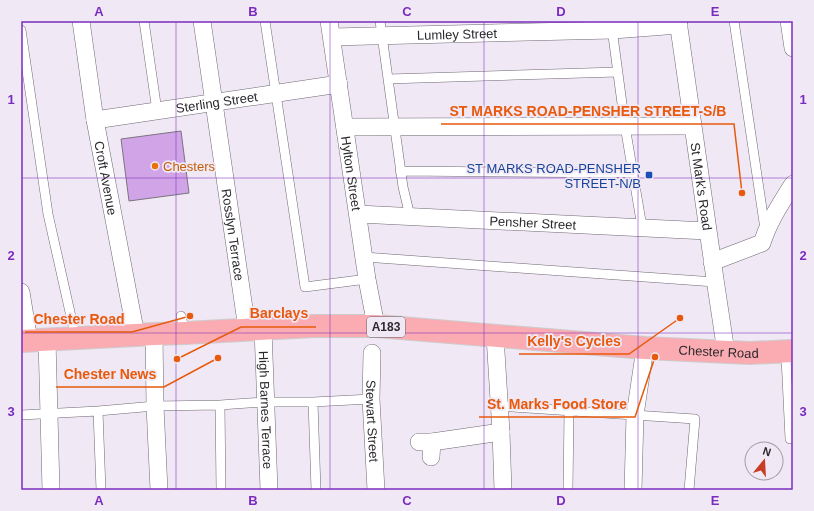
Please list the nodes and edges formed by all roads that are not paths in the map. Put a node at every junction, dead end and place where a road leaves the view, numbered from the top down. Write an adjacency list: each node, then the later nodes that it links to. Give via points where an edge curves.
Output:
1 (81, 21): 19 (street, Croft Avenue)
2 (144, 21): 18 (lane)
3 (202, 21): 17 (street, Rosslyn Terrace)
4 (265, 21): 16 (lane)
5 (734, 21): 31 (lane)
6 (789, 21): 12 (street)
7 (678, 23): 8 (street, Lumley Street); 21 (street, St Mark's Road)
8 (612, 25): 9 (street, Lumley Street); 13 (lane)
9 (381, 28): 10 (street, Lumley Street); 14 (lane)
10 (330, 29): 15 (street, Hylton Street)
11 (21, 30): 41 (lane, via 48,214)
12 (793, 48)
13 (618, 72): 14 (lane); 20 (lane)
14 (388, 79): 23 (lane)
15 (339, 84): 16 (street, Sterling Street); 22 (street, Hylton Street)
16 (276, 94): 17 (street, Sterling Street); 34 (lane, via 305,287)
17 (214, 103): 18 (street, Sterling Street); 38 (street, Rosslyn Terrace)
18 (157, 111): 19 (street, Sterling Street)
19 (95, 120): 39 (street, Croft Avenue)
20 (625, 126): 21 (street); 23 (street); 25 (lane)
21 (692, 126): 30 (street, St Mark's Road)
22 (345, 127): 23 (street); 27 (street, Hylton Street)
23 (394, 127): 24 (lane)
24 (400, 171): 25 (lane); 28 (lane)
25 (633, 174): 29 (lane)
26 (793, 184): 31 (street)
27 (358, 214): 28 (street, Pensher Street); 32 (street, Hylton Street)
28 (410, 216): 29 (street, Pensher Street)
29 (642, 227): 30 (street, Pensher Street)
30 (708, 231): 33 (street, St Mark's Road)
31 (765, 232): 33 (street, via 762,243)
32 (364, 257): 34 (street, Hylton Street); 35 (lane)
33 (712, 262): 35 (street, St Mark's Road)
34 (367, 279): 37 (street, Hylton Street)
35 (715, 282): 44 (street, St Mark's Road)
36 (21, 292): 42 (street)
37 (376, 326): 38 (main road, Chester Road / A183); 40 (main road, Chester Road / A183)
38 (255, 329): 39 (main road, Chester Road / A183, via 183,325); 48 (street, High Barnes Terrace)
39 (145, 334): 41 (main road, Chester Road / A183); 51 (street, Croft Avenue)
40 (494, 336): 43 (main road, Chester Road / A183); 52 (street)
41 (76, 339): 42 (main road, Chester Road / A183)
42 (32, 341): 55 (street)
43 (644, 348): 44 (main road, Chester Road / A183); 57 (street)
44 (726, 352): 46 (main road, Chester Road / A183)
45 (372, 353): 47 (street, Stewart Street)
46 (790, 356): 59 (lane, via 790,439)
47 (372, 399): 49 (lane); 67 (street, Stewart Street)
48 (265, 402): 49 (lane); 50 (lane); 65 (street, High Barnes Terrace)
49 (313, 402): 66 (lane)
50 (220, 405): 51 (lane); 64 (lane)
51 (155, 406): 53 (lane); 63 (street, Croft Avenue)
52 (498, 406): 54 (lane); 58 (street)
53 (98, 411): 55 (lane); 62 (lane)
54 (569, 411): 57 (lane); 69 (lane)
55 (49, 413): 56 (lane); 61 (street)
56 (21, 415)
57 (635, 415): 70 (street); 71 (lane, via 695,419)
58 (501, 432): 60 (street); 68 (street)
59 (793, 438)
60 (427, 447)
61 (51, 490)
62 (101, 490)
63 (159, 490)
64 (221, 490)
65 (269, 490)
66 (316, 490)
67 (376, 490)
68 (503, 490)
69 (568, 490)
70 (633, 490)
71 (688, 490)

